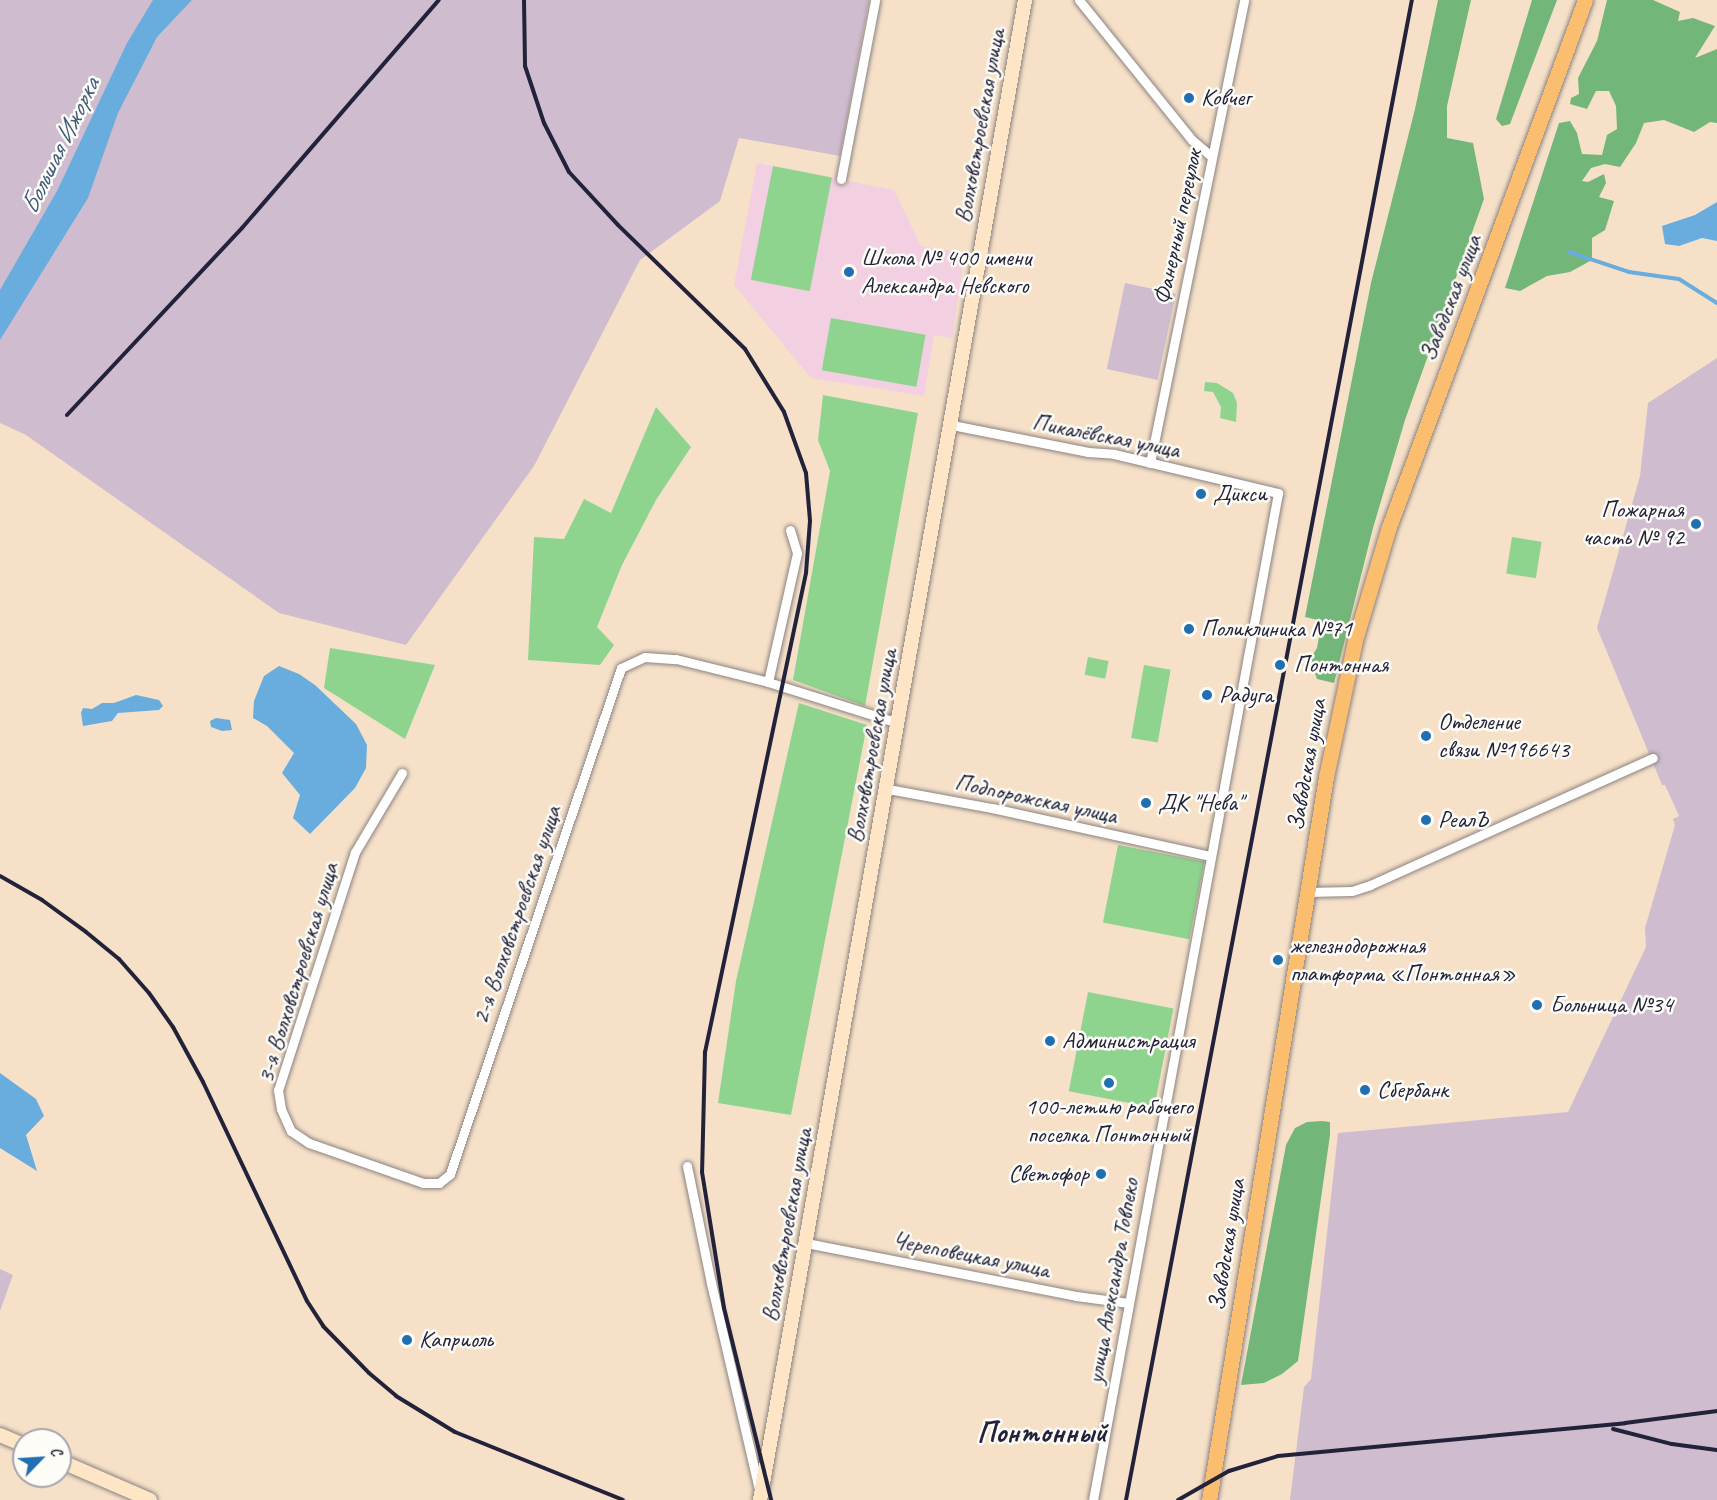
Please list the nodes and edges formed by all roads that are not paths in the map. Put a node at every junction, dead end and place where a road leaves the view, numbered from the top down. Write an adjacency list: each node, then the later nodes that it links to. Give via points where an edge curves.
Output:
1 (875, 0): 7 (street)
2 (1026, 0): 8 (street, Волховстроевская улица)
3 (1079, 0): 6 (street, via 1192,140)
4 (1244, 0): 6 (street, Фанерный переулок)
5 (1585, 0): 18 (main road, Заводская улица, via 1370,588 1344,687)
6 (1212, 157): 9 (street, Фанерный переулок)
7 (841, 179)
8 (952, 425): 9 (street, Пикалёвская улица); 13 (street, Волховстроевская улица)
9 (1150, 463): 10 (street, Пикалёвская улица)
10 (1252, 488): 17 (street, улица Александра Товпеко, via 1278,494)
11 (790, 530): 12 (street, via 796,553)
12 (768, 682): 13 (street); 20 (street, 2-я Волховстроевская улица, via 676,659 645,657 621,668)
13 (898, 723): 16 (street, Волховстроевская улица)
14 (1653, 758): 18 (street, via 1370,885 1352,891)
15 (402, 773): 20 (street, 3-я Волховстроевская улица, via 355,852 278,1090 291,1131 309,1143 423,1183 439,1183)
16 (888, 789): 17 (street, Подпорожская улица); 21 (street, Волховстроевская улица)
17 (1211, 856): 22 (street, улица Александра Товпеко)
18 (1307, 892): 27 (main road, Заводская улица)
19 (687, 1166): 24 (street)
20 (450, 1174)
21 (806, 1243): 22 (street, Череповецкая улица); 24 (street, Волховстроевская улица)
22 (1129, 1303): 26 (street, улица Александра Товпеко)
23 (72, 1466): 25 (street)
24 (761, 1498)
25 (150, 1500)
26 (1093, 1500)
27 (1209, 1500)

